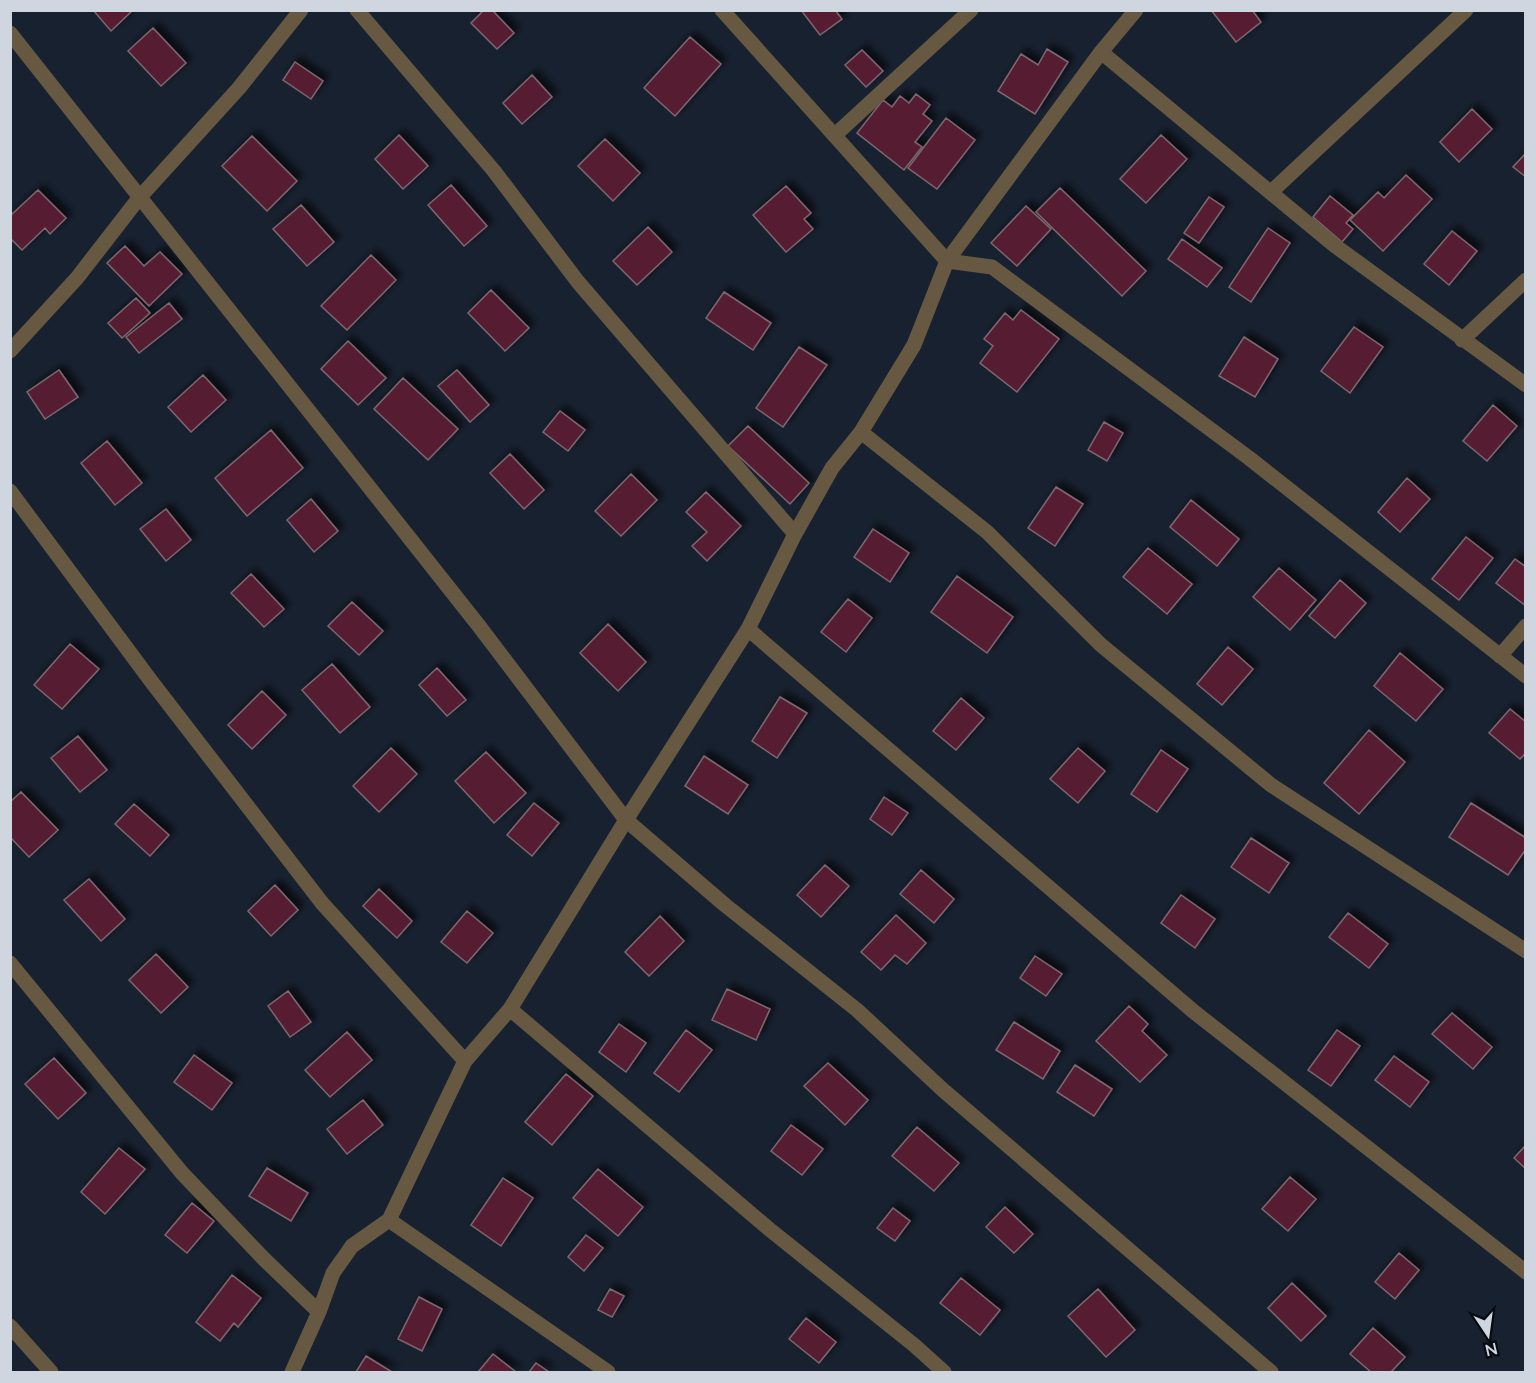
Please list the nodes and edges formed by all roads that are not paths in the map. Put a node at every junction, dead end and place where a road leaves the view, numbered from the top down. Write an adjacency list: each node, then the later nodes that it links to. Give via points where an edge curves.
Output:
1 (301, 10): 11 (street, via 238,88)
2 (357, 10): 19 (street, via 494,171 578,282)
3 (722, 10): 9 (street)
4 (971, 10): 9 (street)
5 (1136, 10): 8 (street)
6 (1466, 10): 10 (street)
7 (10, 33): 11 (street)
8 (1101, 52): 10 (street); 12 (street)
9 (835, 135): 12 (street)
10 (1271, 192): 14 (street, via 1334,245)
11 (139, 198): 15 (street, via 77,278); 24 (street, via 478,626)
12 (947, 261): 17 (street, via 914,345); 22 (street, via 992,267 1249,458)
13 (1526, 280): 14 (street)
14 (1462, 340): 16 (street)
15 (10, 351)
16 (1526, 385)
17 (861, 432): 19 (street, via 832,468); 25 (street, via 987,532 1101,645 1271,785)
18 (10, 491): 28 (street, via 322,903)
19 (795, 534): 21 (street)
20 (1526, 626): 22 (street)
21 (748, 629): 24 (street); 30 (street, via 1193,1011)
22 (1500, 656): 23 (street)
23 (1526, 676)
24 (626, 820): 27 (street); 37 (street, via 857,1010)
25 (1526, 951)
26 (10, 963): 31 (street, via 182,1173)
27 (510, 1009): 28 (street); 36 (street)
28 (465, 1061): 29 (street)
29 (389, 1220): 31 (street, via 352,1246 333,1273); 35 (street)
30 (1526, 1272)
31 (319, 1312): 34 (street)
32 (10, 1326): 33 (street)
33 (51, 1372)
34 (292, 1372)
35 (608, 1372)
36 (944, 1372)
37 (1271, 1372)

